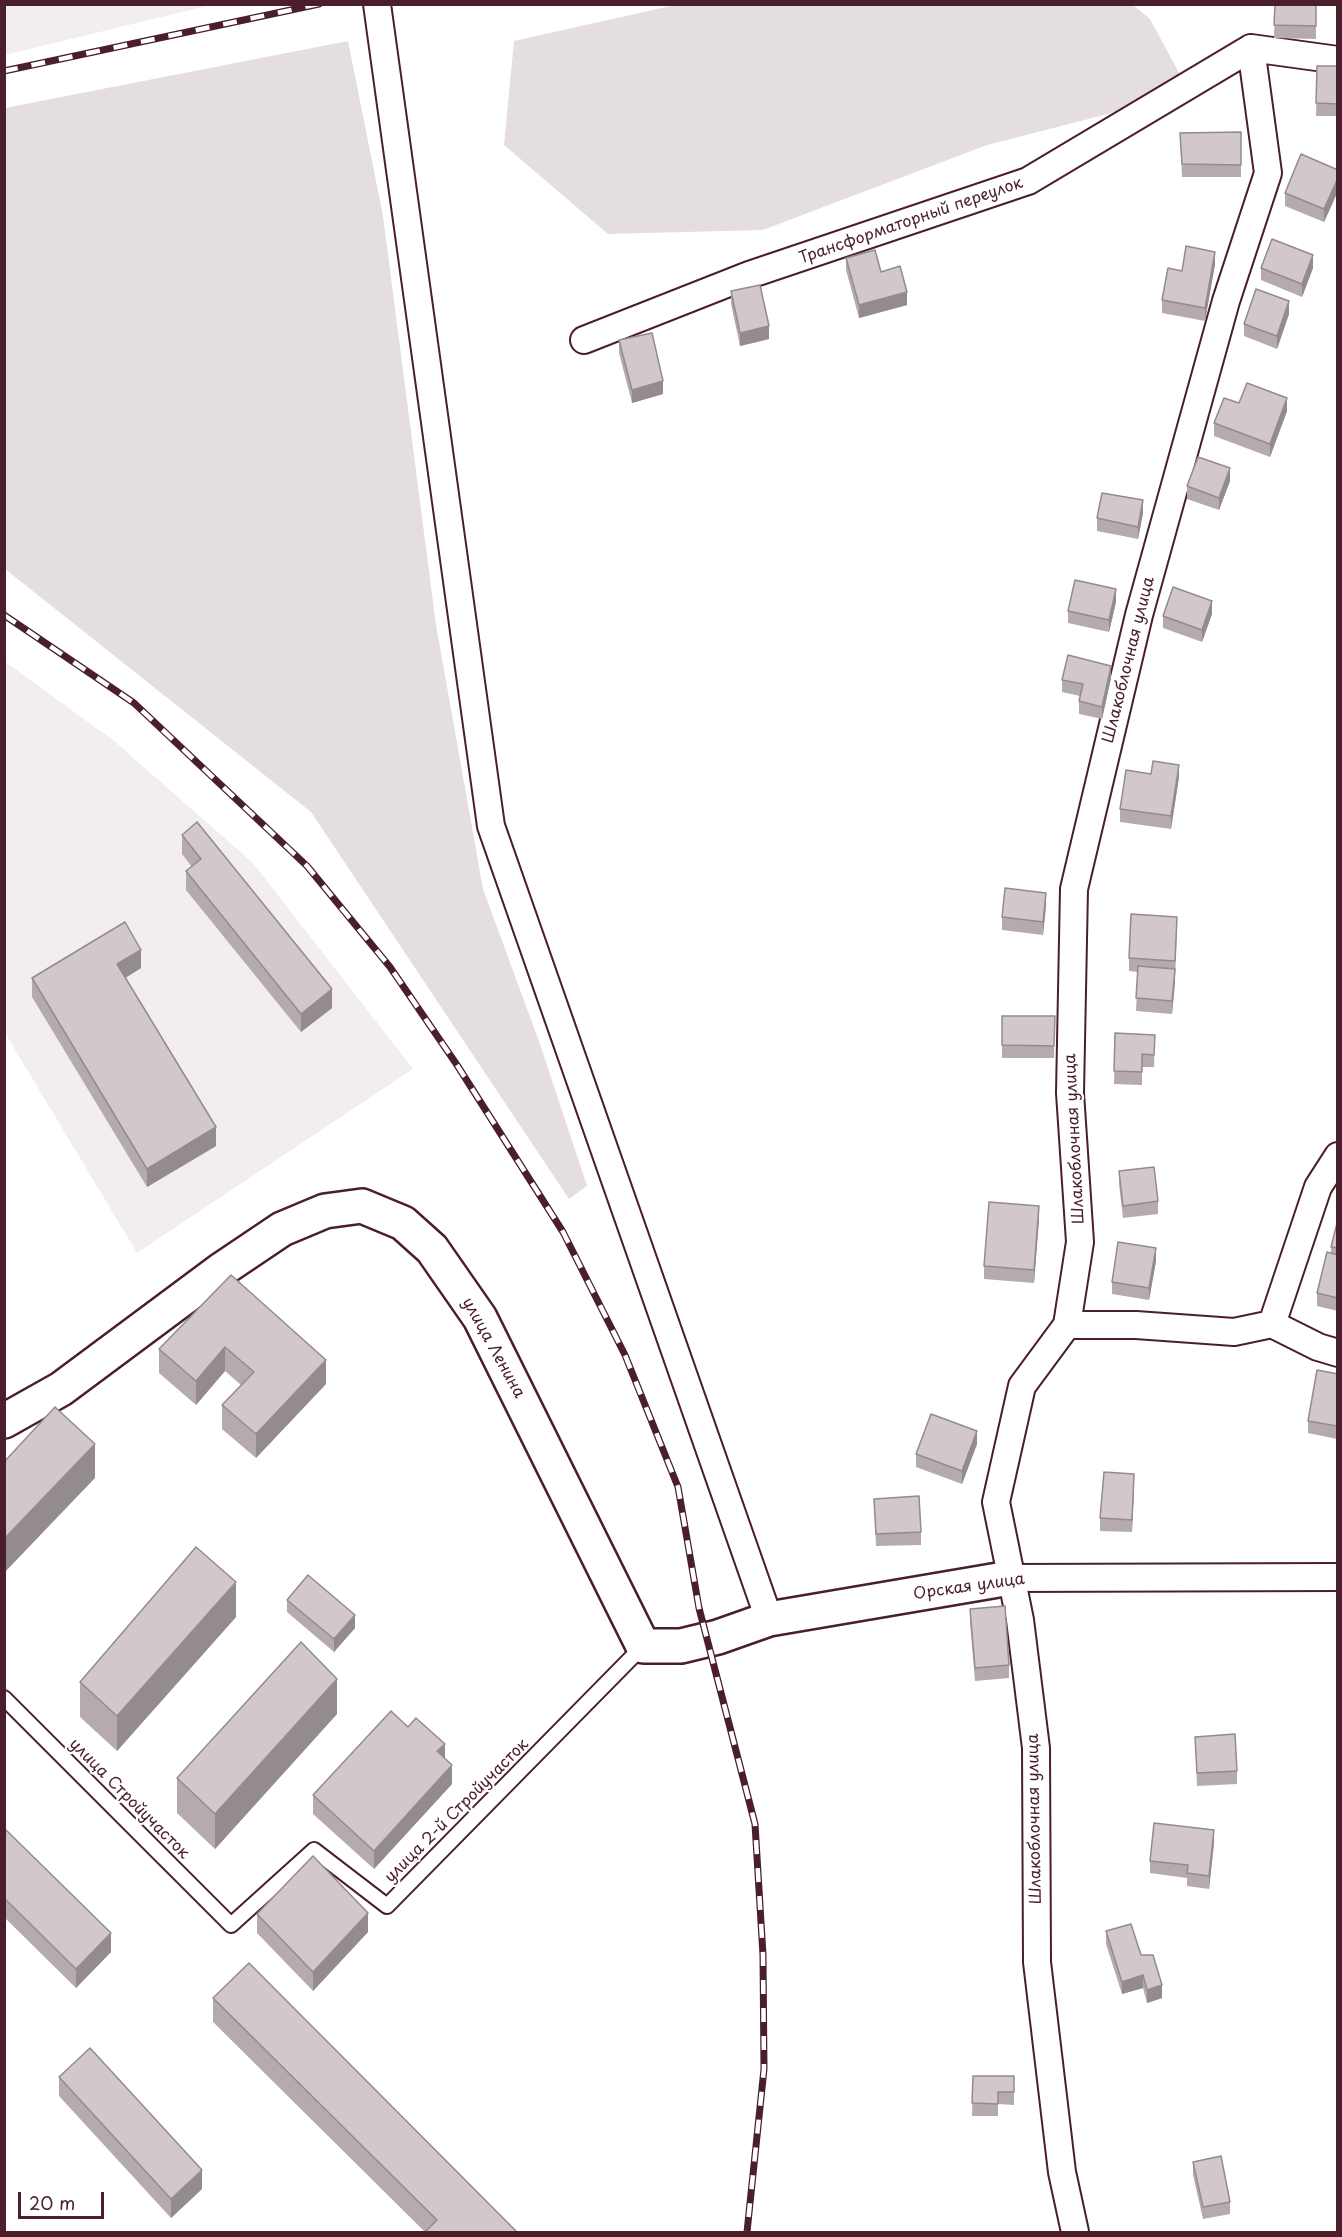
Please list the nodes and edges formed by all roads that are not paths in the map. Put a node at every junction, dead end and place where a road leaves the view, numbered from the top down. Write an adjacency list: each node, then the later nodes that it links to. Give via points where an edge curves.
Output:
1 (377, 4): 12 (street, via 491,826)
2 (1251, 48): 3 (street); 4 (street, Трансформаторный переулок, via 1028,181 749,275); 7 (street, Шлакоблочная улица, via 1268,174 1226,301 1139,615 1074,889 1070,1092 1080,1242)
3 (1338, 60)
4 (584, 340)
5 (1338, 1156): 6 (street, via 1318,1187)
6 (1272, 1324): 7 (street, via 1234,1332); 8 (street)
7 (1067, 1325): 11 (street, Шлакоблочная улица, via 1022,1386 1006,1456 996,1502)
8 (1338, 1353)
9 (4, 1421): 13 (street, улица Ленина, via 61,1389 282,1229 325,1211 362,1206 403,1223 432,1249 480,1318)
10 (1338, 1577): 11 (street, Орская улица)
11 (1010, 1578): 12 (street, Орская улица); 16 (street, Шлакоблочная улица, via 1020,1620 1036,1748 1037,1962 1062,2172)
12 (769, 1619): 13 (street, Орская улица, via 681,1646)
13 (643, 1646): 15 (lane, улица 2-й Стройучасток, via 387,1906 314,1850)
14 (4, 1698): 15 (lane, улица Стройучасток)
15 (231, 1924)
16 (1075, 2232)

